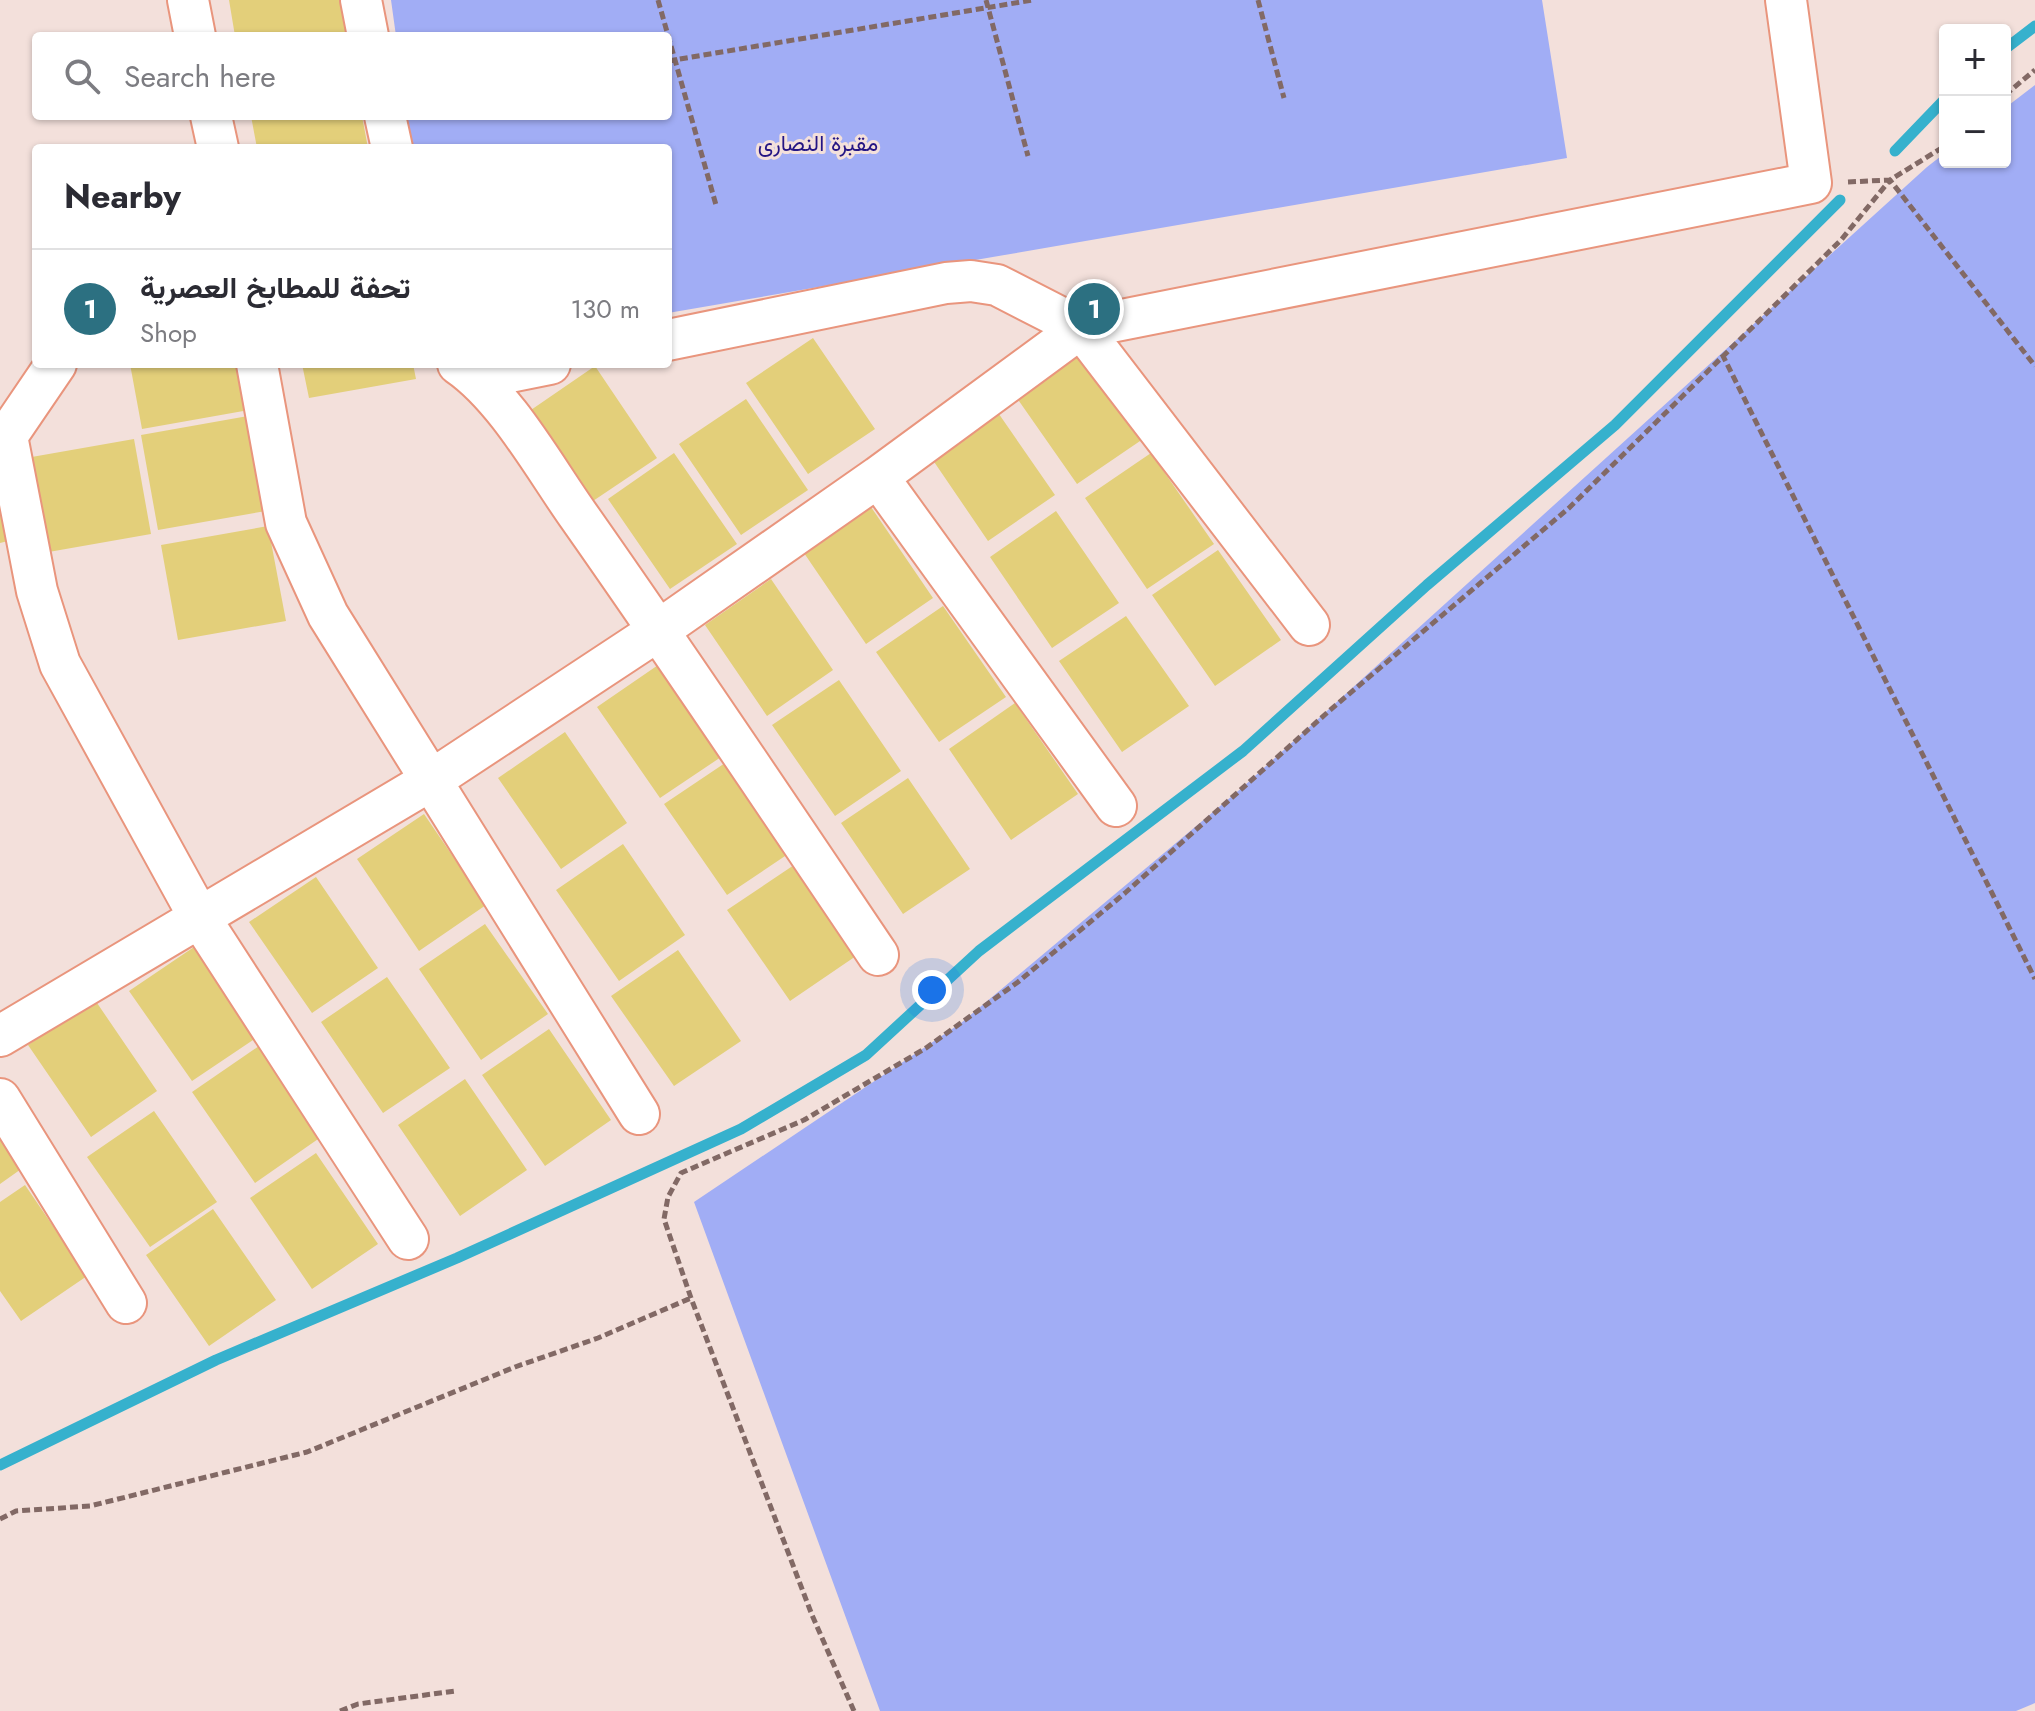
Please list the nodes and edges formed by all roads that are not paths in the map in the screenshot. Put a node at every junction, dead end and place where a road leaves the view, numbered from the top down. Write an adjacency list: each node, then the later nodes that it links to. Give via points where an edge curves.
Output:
1 (188, 0): 4 (street)
2 (361, 0): 5 (street)
3 (1786, 0): 8 (street, via 1811,183)
4 (194, 32)
5 (367, 32)
6 (386, 120): 7 (street)
7 (391, 144)
8 (1081, 328): 9 (street, via 997,285 971,281); 15 (street); 16 (street)
9 (672, 339)
10 (53, 368): 14 (street)
11 (258, 368): 18 (street, via 286,523 328,615)
12 (504, 368): 13 (street)
13 (469, 371): 17 (street)
14 (3, 437): 20 (street, via 37,591 60,664)
15 (878, 477): 17 (street); 19 (street)
16 (1309, 625)
17 (659, 630): 18 (street); 21 (street)
18 (433, 779): 20 (street); 24 (street)
19 (1116, 806)
20 (198, 915): 22 (street); 25 (street)
21 (878, 955)
22 (0, 1036)
23 (0, 1099): 26 (street)
24 (639, 1114)
25 (408, 1239)
26 (126, 1303)

